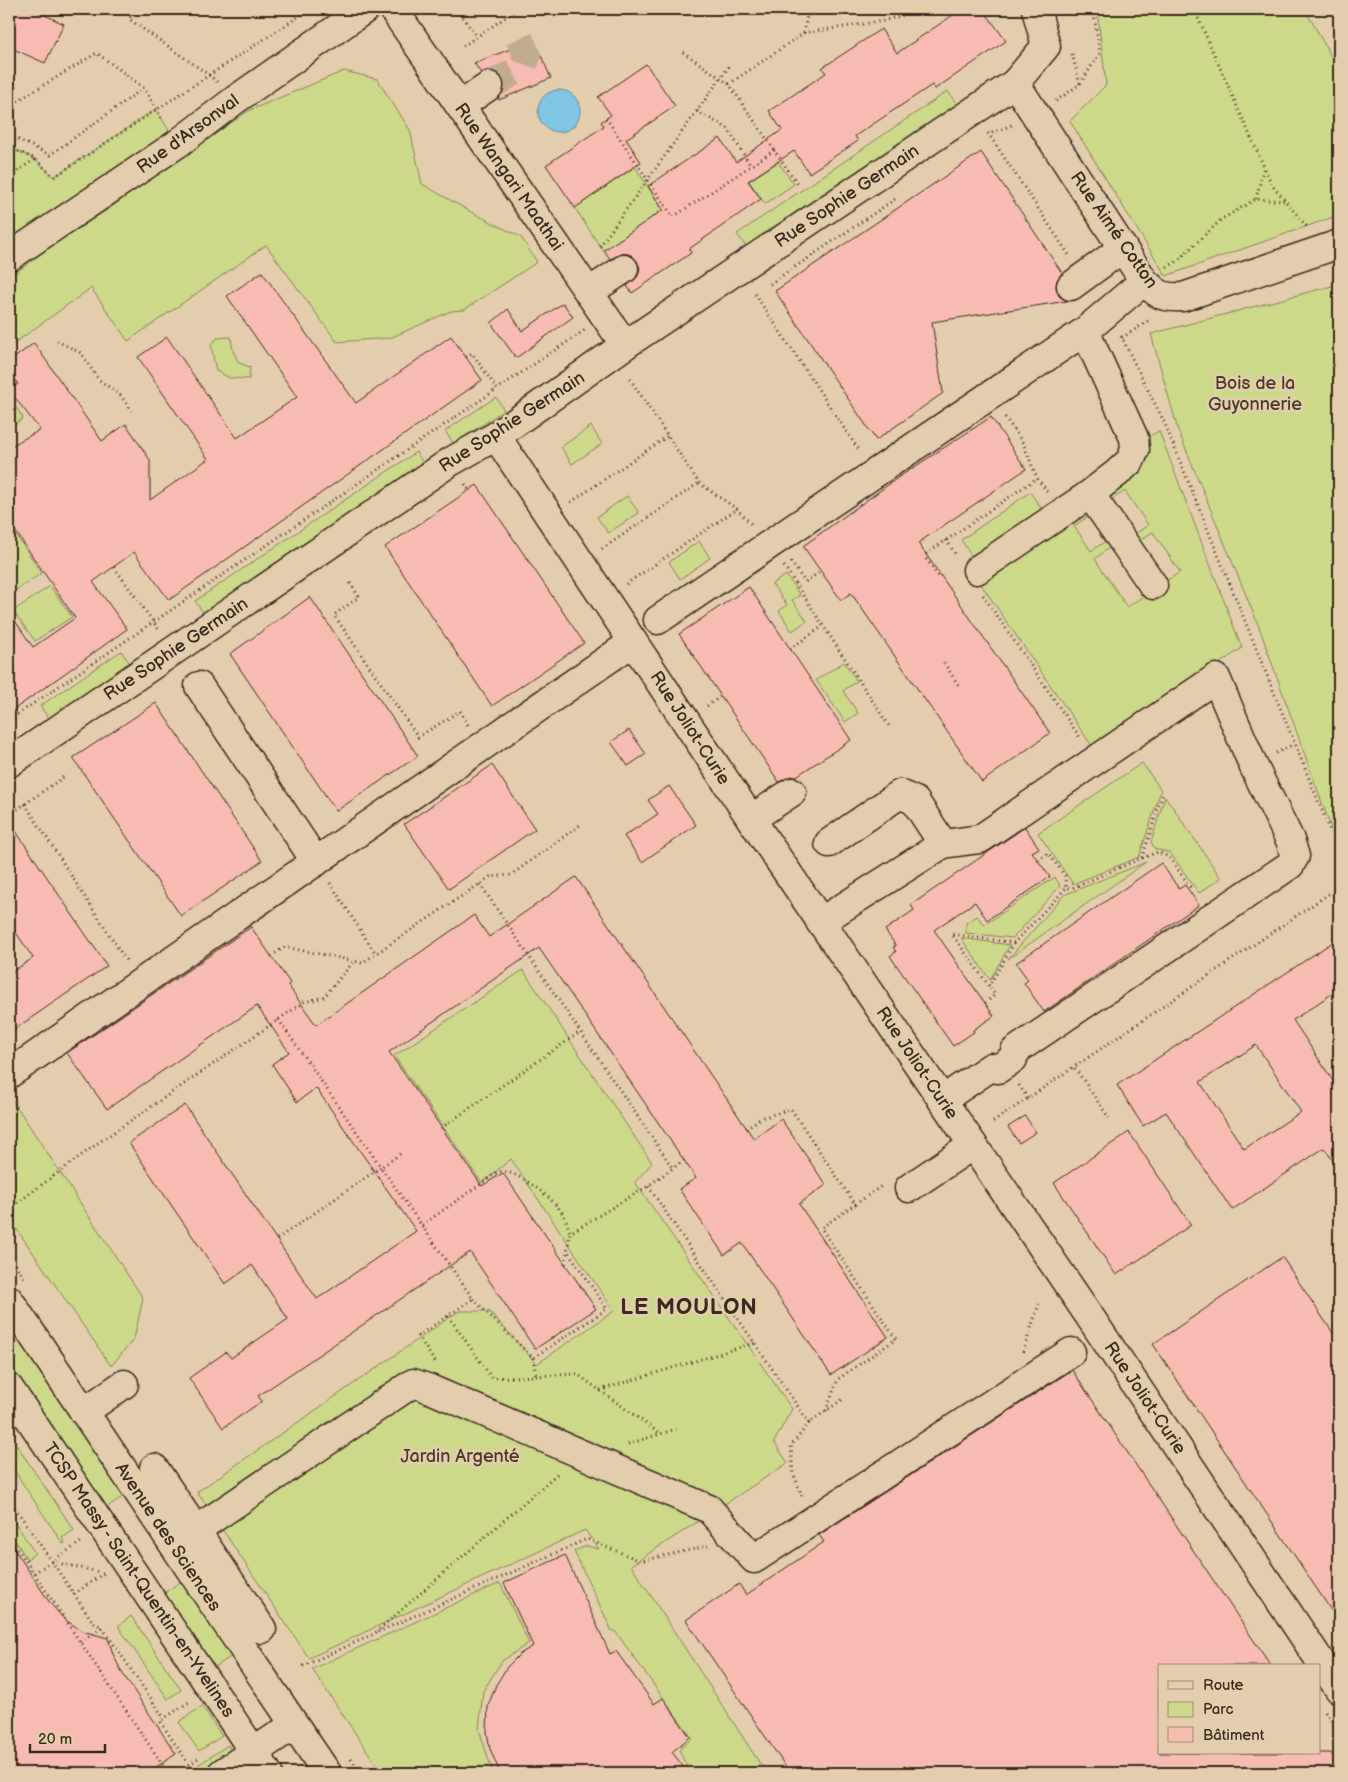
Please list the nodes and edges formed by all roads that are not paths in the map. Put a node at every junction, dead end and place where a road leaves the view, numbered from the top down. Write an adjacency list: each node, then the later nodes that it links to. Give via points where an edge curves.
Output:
1 (365, 9): 9 (street, Rue d'Arsonval, via 177,144)
2 (392, 9): 6 (street, Rue Wangari Maathai)
3 (1036, 9): 4 (street, Rue Sophie Germain, via 1046,46)
4 (1015, 82): 8 (street, Rue Aimé Cotton); 15 (street, Rue Sophie Germain)
5 (490, 86): 6 (street)
6 (460, 106): 13 (street, Rue Wangari Maathai)
7 (1332, 247): 11 (street, Rue Aimé Cotton, via 1183,297 1157,294)
8 (1123, 248): 11 (street, Rue Aimé Cotton); 12 (street)
9 (9, 257)
10 (624, 269): 13 (street)
11 (1144, 280): 14 (street)
12 (1078, 282)
13 (589, 292): 15 (street, Rue Wangari Maathai)
14 (1085, 331): 17 (street, via 1134,438 1135,450 1117,473); 20 (street)
15 (625, 346): 16 (street, Rue Sophie Germain)
16 (496, 436): 21 (street, Rue Joliot-Curie); 23 (street, Rue Sophie Germain, via 450,462)
17 (1090, 494): 18 (street); 19 (street)
18 (971, 572)
19 (1152, 585)
20 (658, 620)
21 (633, 642): 25 (street, Rue Joliot-Curie); 28 (street)
22 (199, 686): 28 (street)
23 (11, 756)
24 (792, 792): 25 (street)
25 (750, 819): 29 (street, Rue Joliot-Curie)
26 (829, 842): 27 (street, via 900,794 914,801)
27 (943, 844): 29 (street); 31 (street, via 980,839 1216,678 1295,856 1290,865 1015,1051 1013,1059 998,1069 991,1067)
28 (316, 862): 30 (street)
29 (820, 922): 31 (street, Rue Joliot-Curie)
30 (9, 1074)
31 (942, 1100): 32 (street, Rue Joliot-Curie)
32 (973, 1145): 33 (street); 42 (street, Rue Joliot-Curie, via 1198,1476)
33 (898, 1185)
34 (9, 1300): 38 (street, Avenue des Sciences)
35 (1071, 1352): 40 (street, bridge, via 754,1559 709,1509 434,1378 414,1383)
36 (124, 1384): 38 (street)
37 (13, 1403): 46 (street, TCSP Massy - Saint-Quentin-en-Yvelines)
38 (84, 1412): 45 (street, Avenue des Sciences)
39 (154, 1468): 40 (street)
40 (186, 1524): 41 (street)
41 (262, 1629)
42 (1310, 1664)
43 (1320, 1680): 44 (street, Rue Joliot-Curie)
44 (1332, 1700)
45 (294, 1725): 46 (street); 48 (street, Avenue des Sciences)
46 (261, 1763): 47 (street)
47 (222, 1773)
48 (327, 1773)

